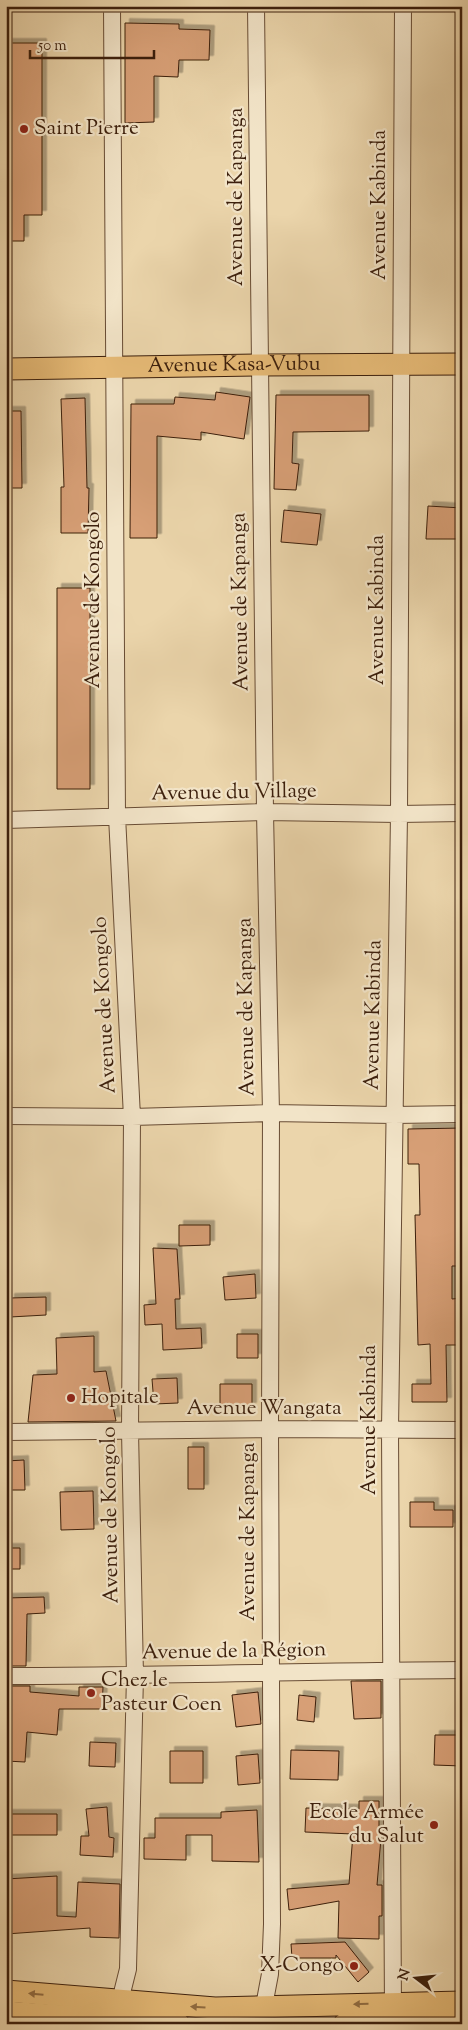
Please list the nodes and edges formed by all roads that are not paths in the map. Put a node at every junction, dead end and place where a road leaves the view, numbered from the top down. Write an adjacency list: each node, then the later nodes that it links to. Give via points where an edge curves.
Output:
1 (112, 6): 7 (street, Avenue de Kongolo)
2 (256, 6): 5 (street, Avenue de Kapanga)
3 (403, 6): 6 (street, Avenue Kabinda)
4 (462, 364): 6 (main road, Avenue Kasa-Vubu)
5 (260, 365): 6 (main road, Avenue Kasa-Vubu); 7 (main road, Avenue Kasa-Vubu); 9 (street, Avenue de Kapanga)
6 (400, 365): 11 (street, Avenue Kabinda)
7 (114, 368): 8 (main road, Avenue Kasa-Vubu); 12 (street, Avenue de Kongolo)
8 (6, 369)
9 (265, 812): 11 (street, Avenue du Village); 12 (street, Avenue du Village); 14 (street, Avenue de Kapanga)
10 (462, 813): 11 (street, Avenue du Village)
11 (399, 814): 16 (street, Avenue Kabinda)
12 (117, 816): 13 (street, Avenue du Village); 18 (street, Avenue de Kongolo)
13 (6, 820)
14 (271, 1113): 16 (street); 18 (street); 19 (street, Avenue de Kapanga)
15 (462, 1114): 16 (street)
16 (394, 1115): 20 (street, Avenue Kabinda)
17 (6, 1116): 18 (street)
18 (132, 1117): 22 (street, Avenue de Kongolo)
19 (270, 1429): 20 (street, Avenue Wangata); 22 (street, Avenue Wangata); 26 (street, Avenue de Kapanga)
20 (390, 1430): 21 (street, Avenue Wangata); 25 (street, Avenue Kabinda)
21 (462, 1430)
22 (130, 1431): 23 (street, Avenue Wangata); 28 (street, Avenue de Kongolo)
23 (6, 1432)
24 (462, 1670): 25 (street, Avenue de la Région)
25 (392, 1671): 26 (street, Avenue de la Région); 34 (street, Avenue Kabinda)
26 (271, 1672): 28 (street, Avenue de la Région); 32 (street, Avenue de Kapanga, via 272,1924 270,1974)
27 (6, 1676): 28 (street, Avenue de la Région)
28 (135, 1676): 30 (street, Avenue de Kongolo, via 128,1969)
29 (6, 1991): 30 (main road, one-way to 29)
30 (120, 2001): 32 (main road, one-way to 30, via 215,2008)
31 (462, 2002): 34 (main road)
32 (264, 2006): 34 (main road, one-way to 32)
33 (6, 2012): 35 (main road)
34 (393, 2016): 36 (main road); 38 (main road)
35 (46, 2018): 37 (main road)
36 (462, 2019)
37 (179, 2024)
38 (344, 2024)

